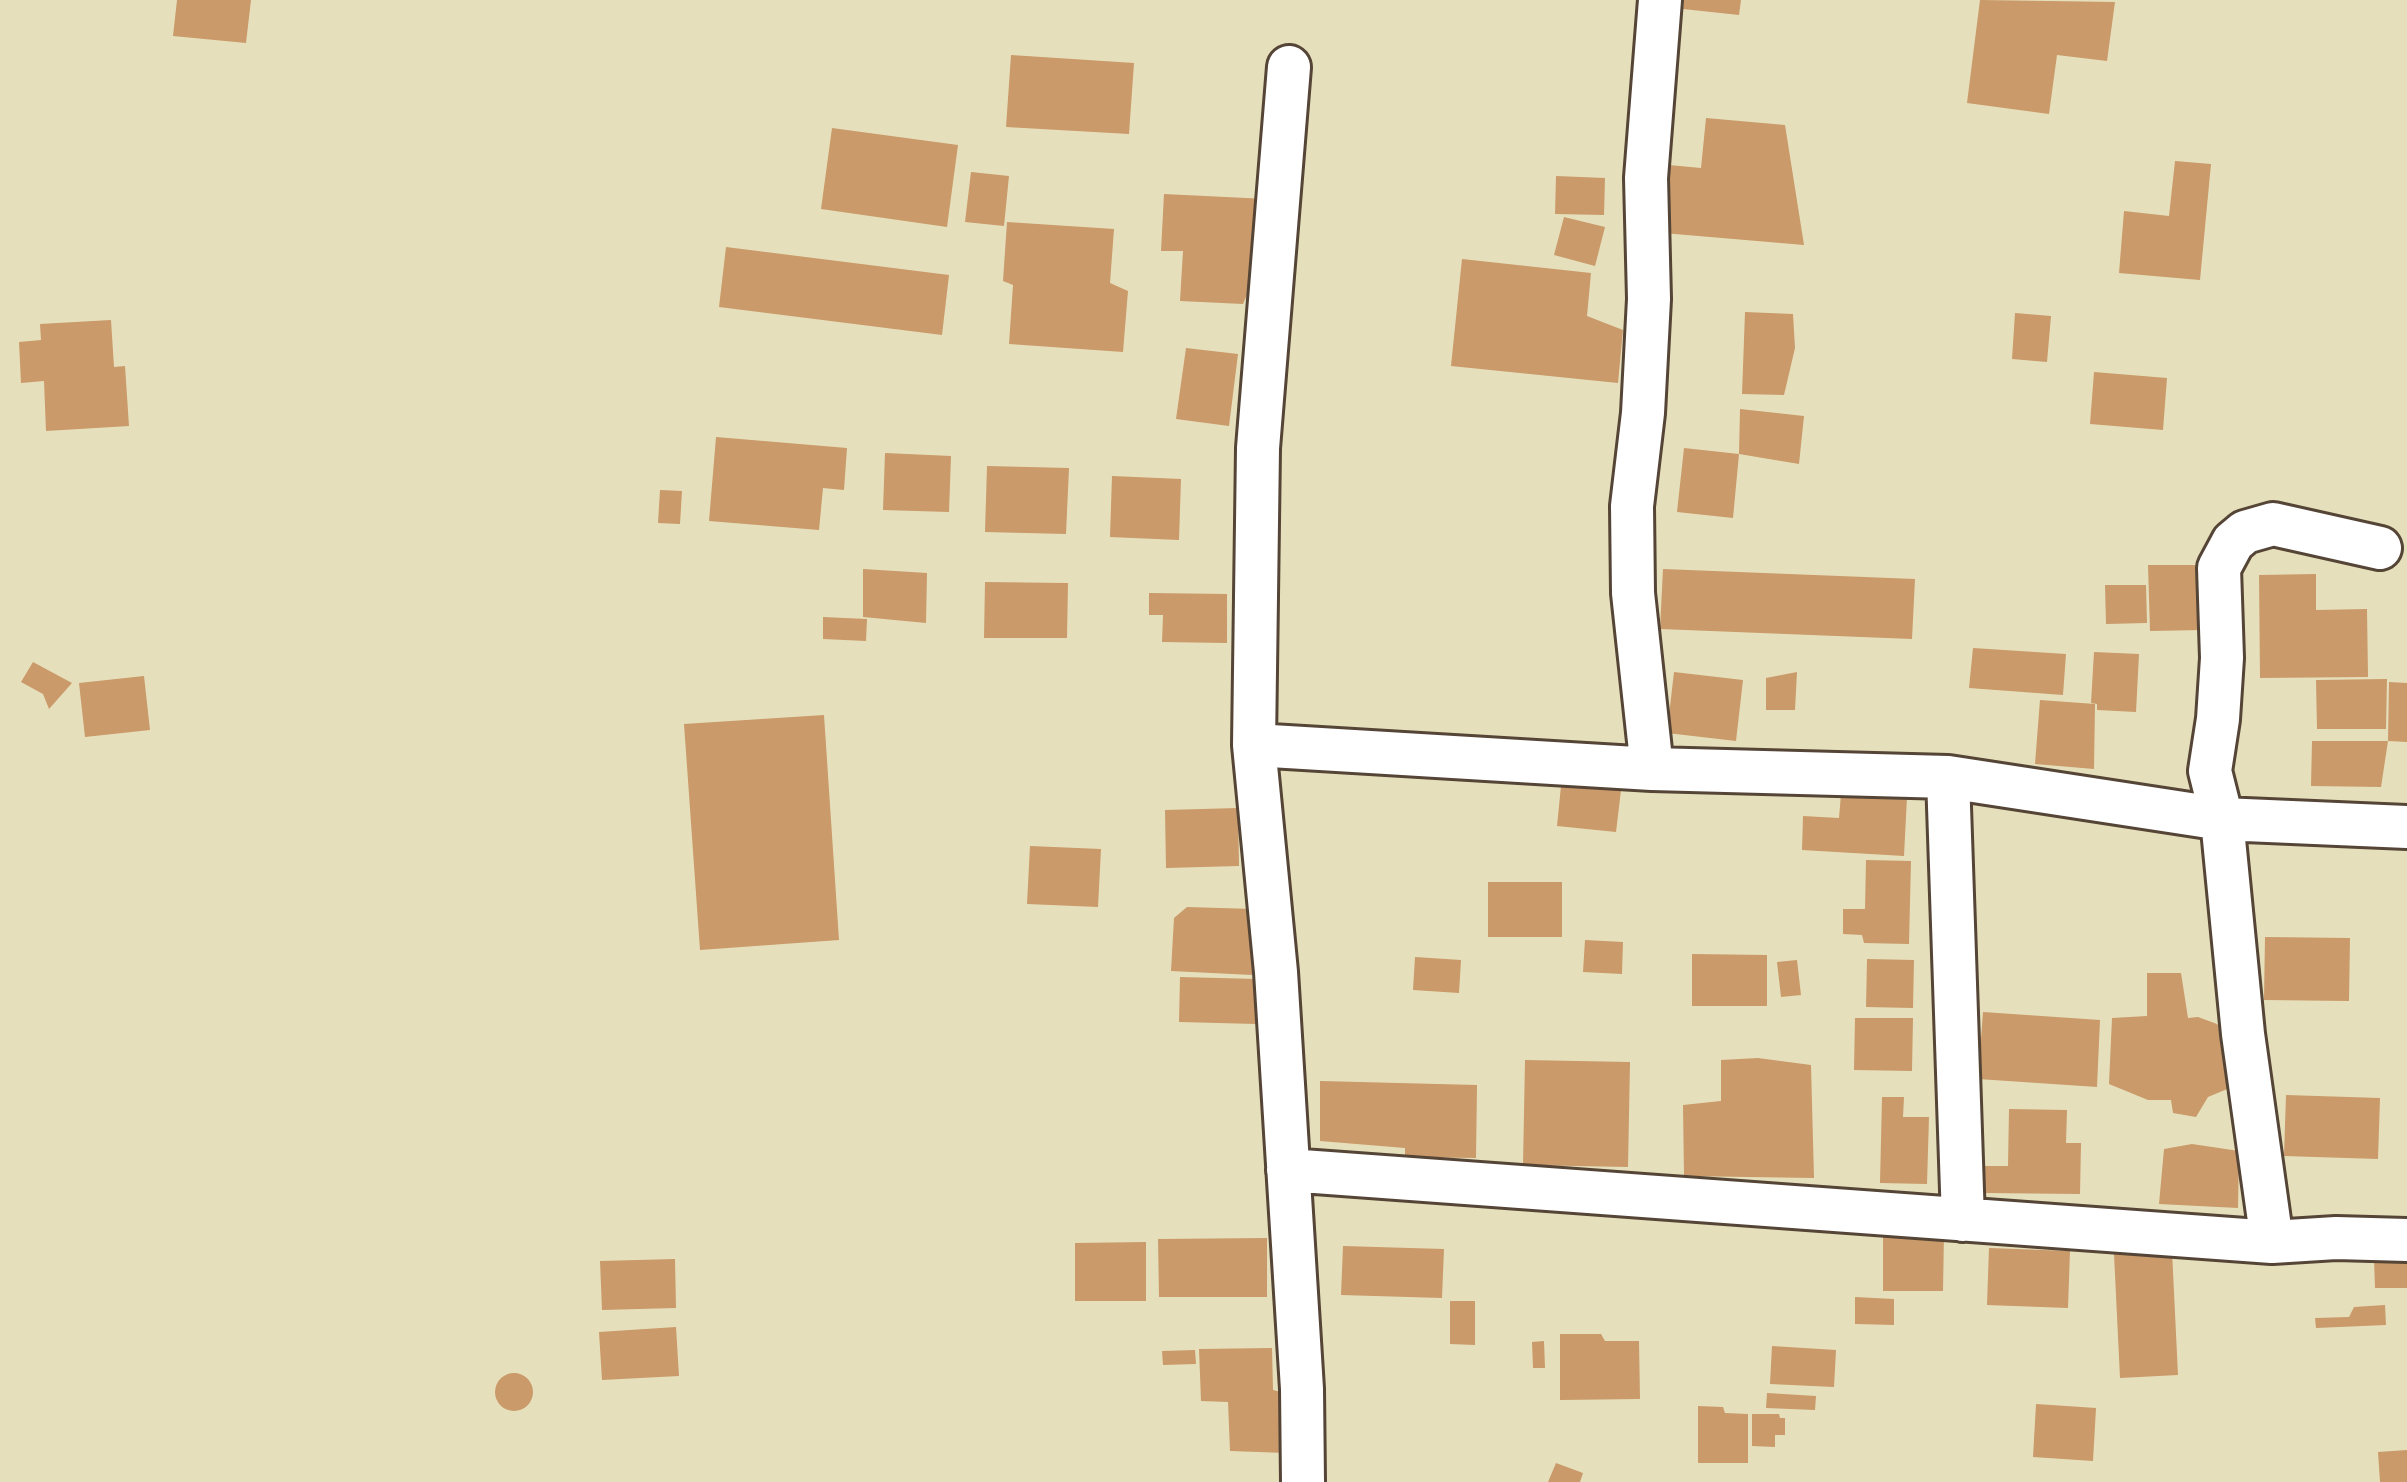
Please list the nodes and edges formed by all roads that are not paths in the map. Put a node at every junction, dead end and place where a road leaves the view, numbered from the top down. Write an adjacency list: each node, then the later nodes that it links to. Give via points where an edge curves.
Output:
1 (1660, 0): 5 (street, via 1646,178 1650,299 1632,506 1633,593)
2 (1289, 67): 4 (street, via 1258,448)
3 (2380, 548): 7 (street, via 2273,524 2244,532 2225,554 2210,771)
4 (1254, 746): 5 (street); 9 (street)
5 (1652, 769): 6 (street)
6 (1948, 776): 7 (street); 10 (street)
7 (2222, 819): 8 (street); 12 (street)
8 (2407, 828)
9 (1288, 1170): 10 (street); 13 (street)
10 (1963, 1220): 12 (street)
11 (2407, 1240): 12 (street)
12 (2272, 1242)
13 (1303, 1482)

